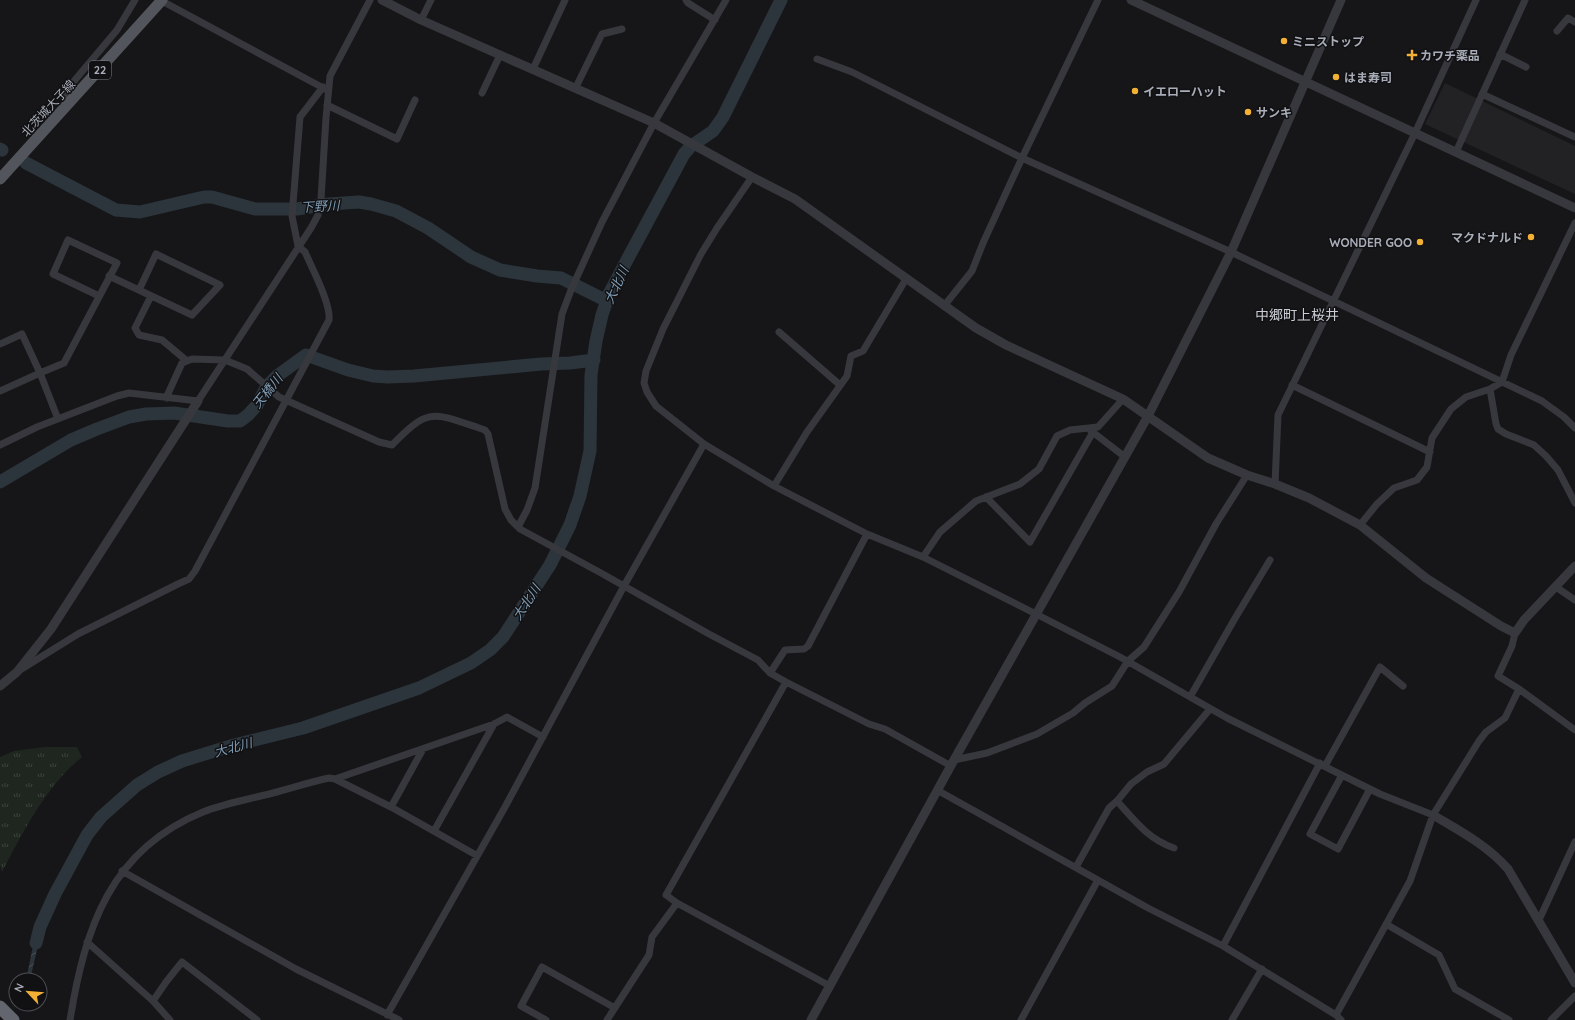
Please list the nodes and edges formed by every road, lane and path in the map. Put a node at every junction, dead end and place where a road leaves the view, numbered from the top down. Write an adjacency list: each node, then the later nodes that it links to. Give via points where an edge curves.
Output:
1 (135, 0): 30 (street, via 117,30 64,93)
2 (161, 0): 26 (street); 30 (main road, 北茨城大子線 / 22)
3 (370, 0): 26 (street, via 334,66)
4 (382, 0): 14 (street)
5 (431, 0): 14 (street)
6 (565, 0): 23 (street)
7 (686, 0): 15 (street)
8 (726, 0): 15 (street)
9 (1098, 0): 36 (street)
10 (1131, 0): 24 (street)
11 (1341, 0): 24 (street)
12 (1476, 0): 33 (street)
13 (1525, 0): 19 (street)
14 (421, 20): 20 (street)
15 (715, 20): 32 (street)
16 (1575, 22): 18 (street, via 1568,18)
17 (622, 29): 25 (street, via 602,34)
18 (1557, 31)
19 (1500, 54): 22 (street); 28 (street)
20 (500, 55): 23 (street); 27 (street)
21 (818, 59): 36 (street, via 852,72)
22 (1526, 67)
23 (533, 69): 25 (street)
24 (1305, 81): 33 (street); 43 (street)
25 (576, 87): 32 (street)
26 (326, 89): 31 (street); 42 (street, via 300,117 292,203)
27 (482, 93)
28 (1482, 94): 34 (street); 35 (street)
29 (415, 100): 31 (street, via 397,139)
30 (71, 101): 37 (main road, 北茨城大子線 / 22)
31 (327, 105): 42 (street, via 320,206)
32 (657, 124): 38 (street); 79 (street, via 602,222 562,314 535,488)
33 (1415, 133): 35 (street); 49 (street)
34 (1575, 137)
35 (1456, 152): 40 (street)
36 (1022, 158): 43 (street); 50 (street, via 972,271)
37 (5, 166): 39 (main road, 北茨城大子線 / 22)
38 (748, 175): 45 (street, via 795,199); 69 (street, via 701,254 663,329 646,371 644,383 656,406)
39 (0, 179)
40 (1575, 208)
41 (1575, 223): 56 (street, via 1511,355)
42 (298, 246): 53 (street); 64 (street, via 305,252 330,314)
43 (1230, 252): 49 (street); 65 (street)
44 (110, 276): 46 (street); 47 (street); 47 (street, via 117,263 68,240 53,274)
45 (906, 279): 50 (street); 57 (street, via 864,351 851,356 847,376)
46 (139, 290): 48 (street); 48 (street, via 156,254 220,284 192,315)
47 (99, 296): 55 (street, via 64,362)
48 (151, 296): 54 (street, via 135,328 139,334 162,340)
49 (1332, 301): 56 (street); 58 (street)
50 (944, 306): 62 (street, via 1006,345)
51 (779, 332): 57 (street)
52 (0, 344): 55 (street, via 22,334)
53 (225, 360): 54 (street); 63 (street); 64 (street, via 247,369)
54 (187, 361): 61 (street, via 182,363)
55 (40, 373): 60 (street); 66 (street)
56 (1502, 382): 59 (street); 67 (street, via 1542,401)
57 (840, 385): 75 (street)
58 (1292, 385): 71 (street); 74 (street, via 1278,415)
59 (1490, 390): 71 (street, via 1466,397 1451,409 1432,438); 77 (street, via 1498,429 1534,446 1546,456 1558,470)
60 (0, 391)
61 (166, 398): 63 (street); 66 (street, via 129,393)
62 (1124, 399): 65 (street); 68 (street, via 1098,427)
63 (198, 401): 90 (street, via 51,628)
64 (286, 401): 79 (street, via 373,440 392,445 409,427 429,416 444,416 485,430 505,509); 90 (street, via 195,571 188,578 142,603 78,634)
65 (1148, 416): 72 (street); 73 (street, via 1208,458)
66 (58, 419): 70 (street)
67 (1575, 428)
68 (1090, 430): 72 (street); 76 (street, via 1070,430 1057,436 1040,469 1020,484); 76 (street, via 1030,542)
69 (704, 444): 75 (street); 84 (street)
70 (0, 445)
71 (1430, 452): 78 (street, via 1427,467 1417,480 1394,488)
72 (1125, 457): 87 (street)
73 (1247, 476): 74 (street); 89 (street, via 1144,647)
74 (1275, 484): 78 (street, via 1309,498)
75 (774, 486): 80 (street)
76 (986, 497): 81 (street, via 976,501 940,532)
77 (1575, 503)
78 (1360, 525): 88 (street, via 1426,578)
79 (519, 528): 84 (street)
80 (867, 534): 81 (street); 91 (street, via 808,646 804,649 785,650)
81 (923, 558): 87 (street)
82 (1270, 560): 96 (street)
83 (1575, 566): 85 (street)
84 (624, 586): 91 (street, via 758,660); 100 (street)
85 (1556, 587): 86 (street); 88 (street)
86 (1575, 600)
87 (1036, 614): 89 (street); 102 (street)
88 (1515, 633): 95 (street, via 1498,676)
89 (1128, 662): 96 (street); 102 (street, via 1112,686 1037,734)
90 (17, 672): 93 (street)
91 (770, 673): 92 (street)
92 (786, 682): 102 (street); 118 (street, via 666,895)
93 (0, 686)
94 (1402, 686): 103 (street, via 1380,667)
95 (1519, 689): 99 (street); 110 (street, via 1504,718 1479,741)
96 (1190, 697): 97 (street)
97 (1210, 709): 103 (street); 108 (street, via 1164,764 1131,784)
98 (494, 724): 100 (street, via 507,716); 101 (street); 111 (street)
99 (1575, 730)
100 (543, 737): 114 (street)
101 (423, 749): 105 (street); 109 (street)
102 (953, 763): 107 (street)
103 (1323, 765): 104 (street); 122 (street)
104 (1342, 775): 106 (street); 106 (street, via 1310,834 1338,849)
105 (335, 779): 109 (street); 116 (street, via 319,780 203,812 155,838)
106 (1370, 789): 110 (street)
107 (937, 790): 115 (street); 125 (street)
108 (1117, 801): 113 (street, via 1142,830 1162,844); 115 (street, via 1110,808)
109 (392, 807): 111 (street)
110 (1433, 815): 119 (street, via 1481,843 1499,858); 120 (street, via 1410,881)
111 (434, 831): 114 (street)
112 (1575, 842): 119 (street)
113 (1174, 848)
114 (476, 856): 130 (street)
115 (1076, 867): 117 (street)
116 (122, 871): 121 (street, via 101,906); 130 (street, via 296,969)
117 (1098, 880): 122 (street); 140 (street)
118 (677, 903): 125 (street); 129 (street, via 652,937 649,955)
119 (1539, 920): 124 (street)
120 (1386, 924): 131 (street); 142 (street, via 1439,955 1454,989)
121 (87, 942): 127 (street); 133 (street)
122 (1223, 946): 123 (street)
123 (1262, 969): 131 (street); 141 (street)
124 (1575, 983)
125 (830, 986): 139 (street)
126 (1575, 996): 143 (street)
127 (153, 1001): 134 (street); 135 (street, via 182,962)
128 (0, 1007): 132 (highway)
129 (615, 1008): 137 (street, via 542,967 521,1006); 138 (street)
130 (387, 1015): 136 (street)
131 (1339, 1017)
132 (13, 1020)
133 (70, 1020)
134 (170, 1020)
135 (257, 1020)
136 (400, 1020)
137 (546, 1020)
138 (607, 1020)
139 (811, 1020)
140 (1021, 1020)
141 (1232, 1020)
142 (1509, 1020)
143 (1551, 1020)

